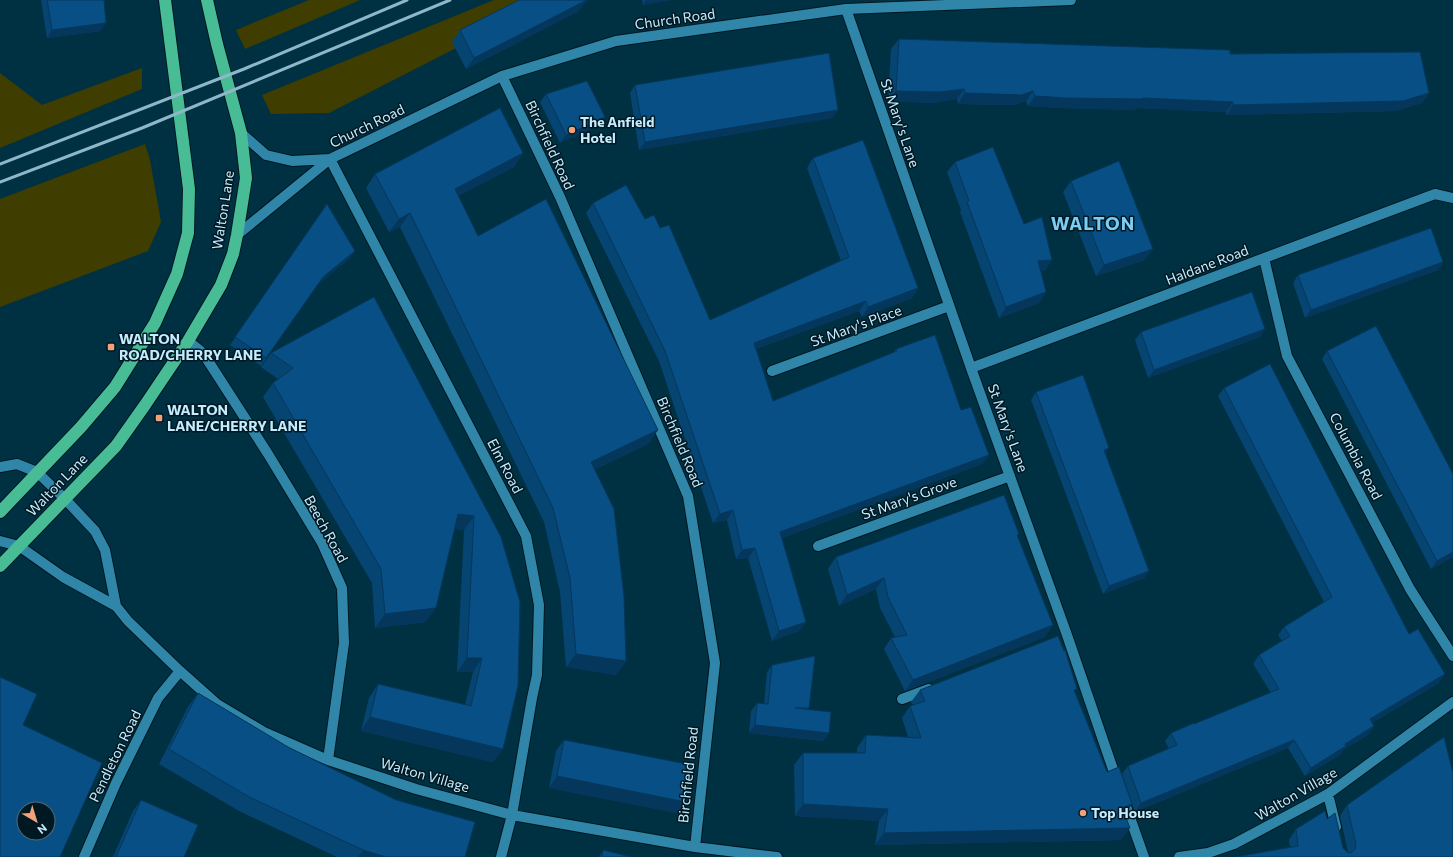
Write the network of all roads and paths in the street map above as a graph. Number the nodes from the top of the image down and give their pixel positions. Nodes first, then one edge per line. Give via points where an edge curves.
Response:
1 (165, 0) edge
2 (207, 0) edge
3 (1071, 0) edge
4 (846, 9) junction
5 (502, 76) junction
6 (241, 133) junction
7 (330, 159) junction
8 (1453, 198) edge
9 (237, 235) junction
10 (1264, 258) junction
11 (949, 306) junction
12 (188, 341) junction
13 (971, 368) junction
14 (772, 371) dead end
15 (0, 467) edge
16 (37, 472) junction
17 (1010, 476) junction
18 (65, 499) junction
19 (0, 512) edge
20 (0, 541) edge
21 (19, 546) junction
22 (818, 546) dead end
23 (0, 566) edge
24 (116, 606) junction
25 (1453, 656) edge
26 (180, 671) junction
27 (938, 685) edge
28 (902, 699) dead end
29 (1453, 704) edge
30 (328, 760) junction
31 (1328, 794) junction
32 (512, 814) junction
33 (1338, 836) edge
34 (695, 847) junction
35 (1208, 855) edge
36 (84, 857) edge
37 (501, 857) edge
38 (776, 857) edge
39 (1144, 857) edge
40 (1179, 857) edge

1 - 16 highway, Walton Lane via 189,189 188,233 177,274 155,323 115,387
2 - 6 highway, Walton Lane
3 - 4 street, Church Road
4 - 5 street, Church Road via 616,41
4 - 11 street, St Mary's Lane
5 - 7 street, Church Road
5 - 34 street, Birchfield Road via 560,197 688,496 715,663
6 - 7 street, Church Road via 266,155 292,161
6 - 9 highway, Walton Lane via 246,178
7 - 9 street, Church Road
7 - 32 street, Elm Road via 526,536 539,605 537,675
8 - 10 street, Haldane Road via 1435,194
9 - 12 highway, Walton Lane via 221,285
10 - 13 street, Haldane Road
10 - 25 street, Columbia Road via 1287,356 1410,589
11 - 13 street, St Mary's Lane
11 - 14 street, St Mary's Place
12 - 18 highway, Walton Lane via 116,446
12 - 30 street, Beech Road via 203,353 268,454 322,543 342,588 344,643
13 - 17 street, St Mary's Lane
15 - 16 street via 17,464
16 - 18 street, Walton Village
16 - 19 highway, Walton Lane
17 - 22 street, St Mary's Grove
17 - 39 street, St Mary's Lane via 1063,636
18 - 21 highway, Walton Lane
18 - 24 street, Walton Village via 95,531 104,550
20 - 21 street
21 - 23 highway, Walton Lane
21 - 24 street, Walton Village via 63,577
24 - 26 street, Walton Village
26 - 30 street, Walton Village via 217,704 264,732
26 - 36 street, Pendleton Road via 158,698 116,783
27 - 28 street
29 - 31 street, Walton Village
30 - 32 street, Walton Village via 416,789
31 - 33 street
31 - 35 street, Walton Village
32 - 34 street, Walton Village
32 - 37 street, Elm Road
34 - 38 street, Walton Village
35 - 40 street, Walton Village

